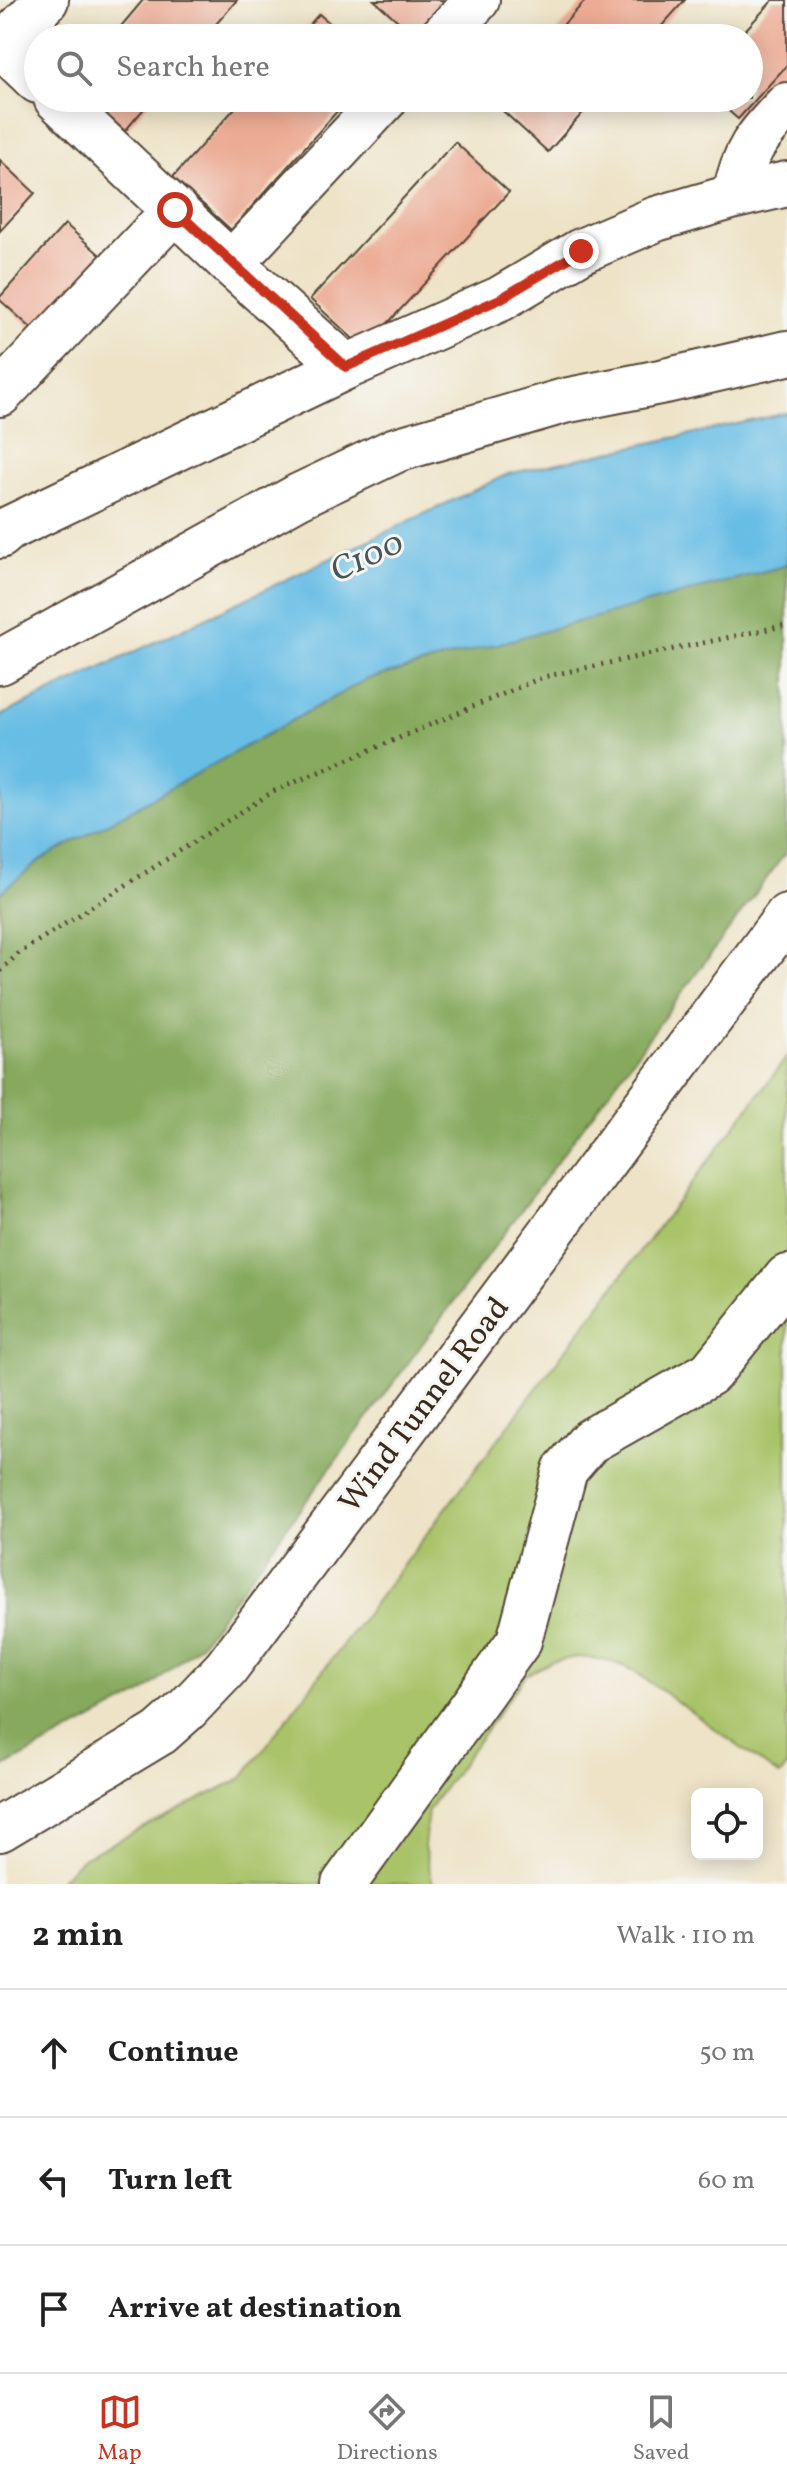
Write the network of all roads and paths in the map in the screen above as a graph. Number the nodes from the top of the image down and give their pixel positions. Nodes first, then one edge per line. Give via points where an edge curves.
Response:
1 (46, 0) edge
2 (477, 0) edge
3 (454, 24) edge
4 (1, 48) edge
5 (24, 69) edge
6 (787, 105) edge
7 (71, 112) edge
8 (373, 112) edge
9 (787, 184) edge
10 (735, 196) junction
11 (175, 210) junction
12 (231, 264) junction
13 (787, 353) edge
14 (346, 367) junction
15 (0, 394) edge
16 (3, 529) edge
17 (787, 625) edge
18 (0, 662) edge
19 (787, 916) edge
20 (0, 971) edge
21 (787, 1277) edge
22 (0, 1829) edge
23 (344, 1884) edge

1 - 4 street
2 - 3 street
4 - 5 street
6 - 10 street via 757,136 739,171
7 - 11 street
8 - 12 street
9 - 10 street
10 - 14 street via 656,219 581,251 500,299
11 - 12 street
11 - 15 street
12 - 14 street
13 - 18 street via 564,401 396,450 299,496
14 - 16 street
17 - 20 path via 543,677 274,791 19,953
19 - 22 street, Wind Tunnel Road via 226,1668 160,1733
21 - 23 street via 710,1373 590,1441 565,1470 519,1641

